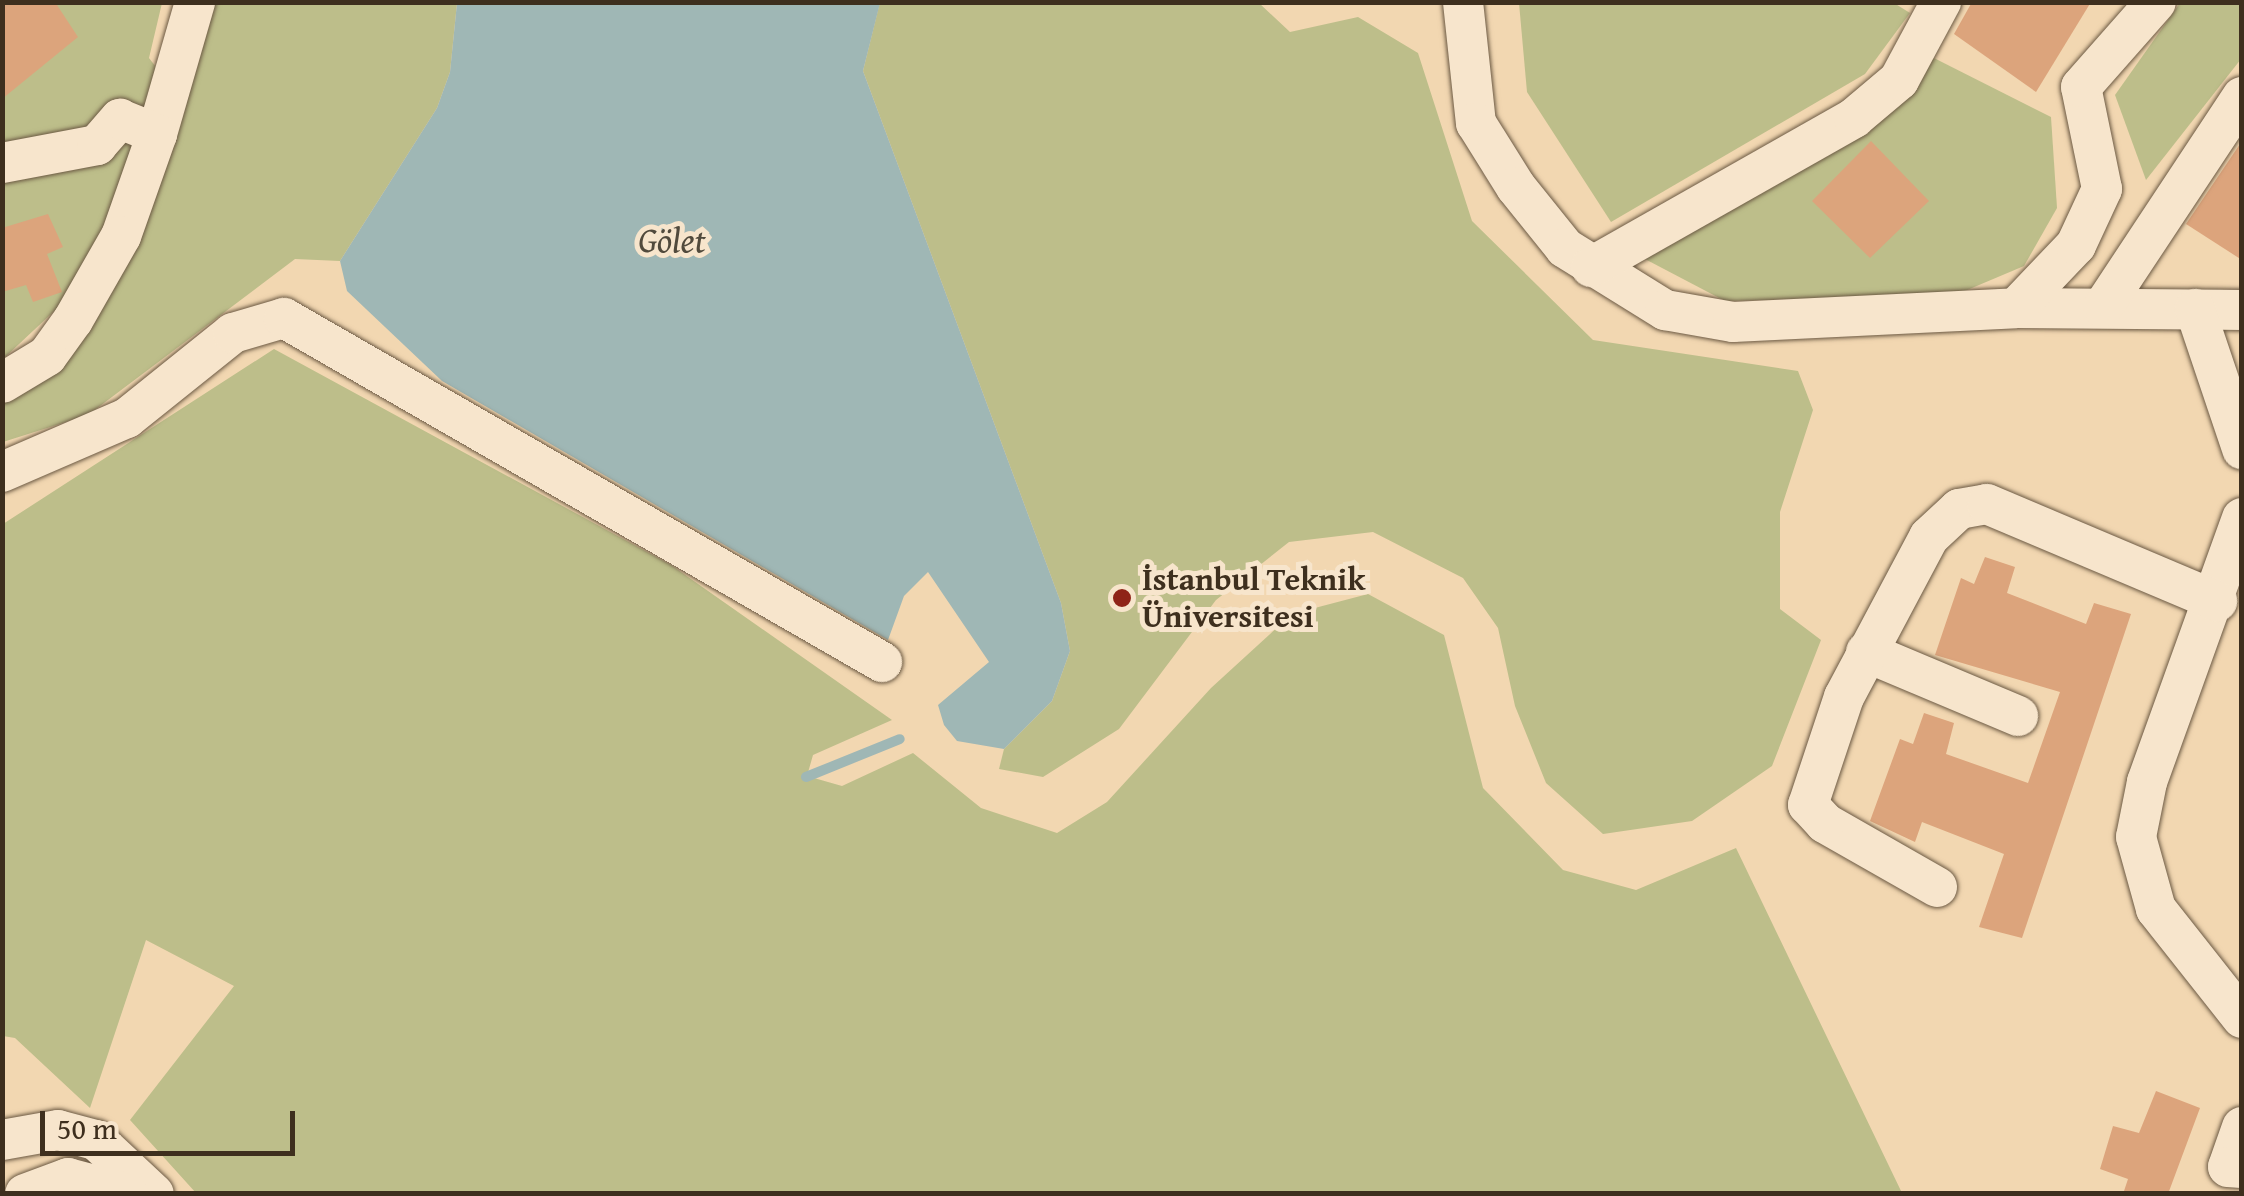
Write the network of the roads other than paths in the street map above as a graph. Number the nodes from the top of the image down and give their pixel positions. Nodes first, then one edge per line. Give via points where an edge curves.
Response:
1 (195, 2) edge
2 (1463, 2) edge
3 (1941, 2) edge
4 (2156, 2) edge
5 (2242, 97) edge
6 (157, 134) junction
7 (2, 163) edge
8 (1592, 267) junction
9 (2103, 307) junction
10 (2016, 308) junction
11 (2195, 309) junction
12 (2242, 310) edge
13 (2, 383) edge
14 (2242, 449) edge
15 (2, 472) edge
16 (2242, 518) edge
17 (2217, 601) junction
18 (1866, 652) junction
19 (882, 662) dead end
20 (2018, 716) dead end
21 (1937, 887) dead end
22 (2242, 1018) edge
23 (2242, 1127) edge
24 (2, 1140) edge
25 (2242, 1168) edge
26 (25, 1194) edge
27 (128, 1194) edge
28 (154, 1194) edge

1 - 6 lane
2 - 8 lane via 1476,123 1564,248
3 - 8 lane via 1899,80 1854,118
4 - 10 lane via 2081,87 2102,189 2076,244
5 - 9 lane
6 - 7 lane via 120,119 98,145
6 - 13 lane via 121,236 73,320 47,356
8 - 10 lane via 1665,310 1732,322
9 - 10 lane
9 - 11 lane
11 - 12 lane
11 - 14 lane
15 - 19 lane via 127,418 233,333 284,318
16 - 17 lane
17 - 18 lane via 1988,504 1959,509 1930,537
17 - 22 lane via 2147,782 2136,837 2156,909
18 - 20 lane
18 - 21 lane via 1814,768 1808,806 1824,823
23 - 25 lane via 2228,1167
24 - 28 lane via 58,1130 96,1140
26 - 27 lane via 68,1178

